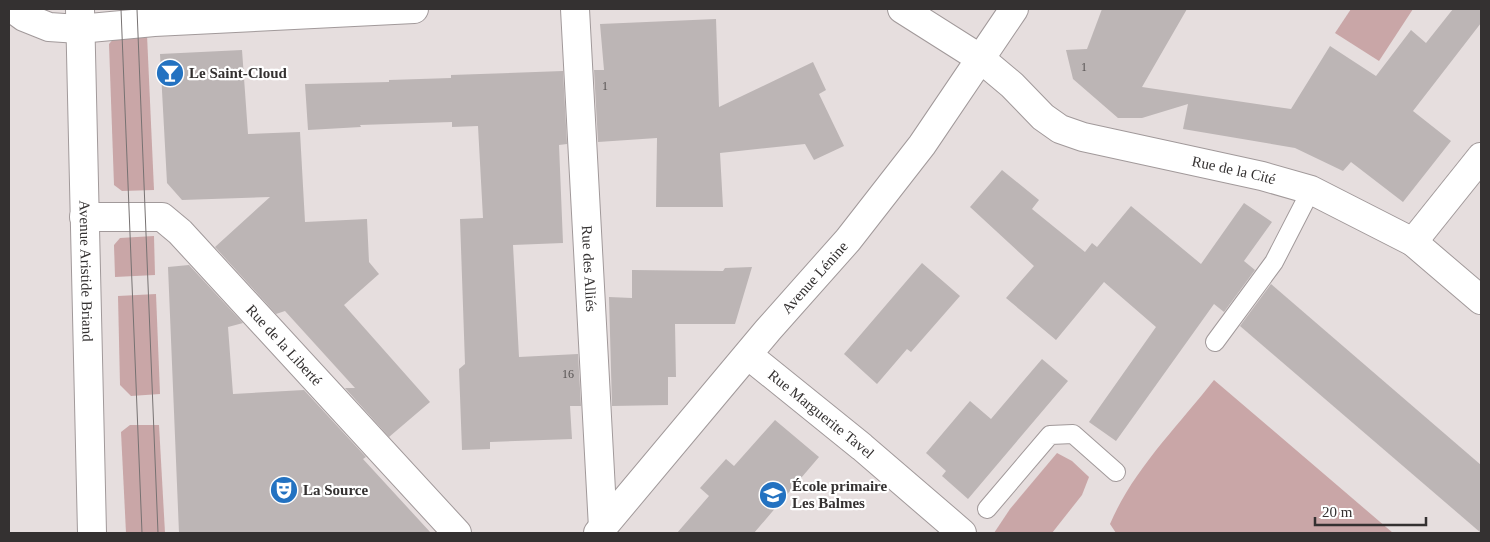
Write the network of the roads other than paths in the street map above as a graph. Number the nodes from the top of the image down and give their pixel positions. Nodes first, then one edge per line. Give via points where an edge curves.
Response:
1 (13, 9) edge
2 (414, 9) edge
3 (576, 9) edge
4 (902, 9) edge
5 (1014, 9) edge
6 (80, 19) edge
7 (981, 59) junction
8 (1481, 157) edge
9 (1311, 190) junction
10 (84, 217) junction
11 (1413, 242) junction
12 (1481, 300) edge
13 (1214, 342) dead end
14 (748, 355) junction
15 (1116, 472) dead end
16 (987, 509) dead end
17 (600, 531) edge
18 (92, 533) edge
19 (457, 533) edge
20 (962, 533) edge

1 - 6 street via 49,27
2 - 6 street via 154,22
3 - 17 street, Rue des Alliés
4 - 7 street, Rue de la Cité
5 - 7 street, Avenue Lénine
6 - 10 street, Avenue Aristide Briand
7 - 9 street, Rue de la Cité via 1060,129
7 - 14 street, Avenue Lénine via 922,145 848,240
8 - 11 street
9 - 11 street, Rue de la Cité
9 - 13 lane via 1274,262
10 - 18 street, Avenue Aristide Briand
10 - 19 street, Rue de la Liberté via 162,217 180,232
11 - 12 street, Rue de la Cité
14 - 17 street, Avenue Lénine
14 - 20 street, Rue Marguerite Tavel
15 - 16 lane via 1073,434 1050,434

